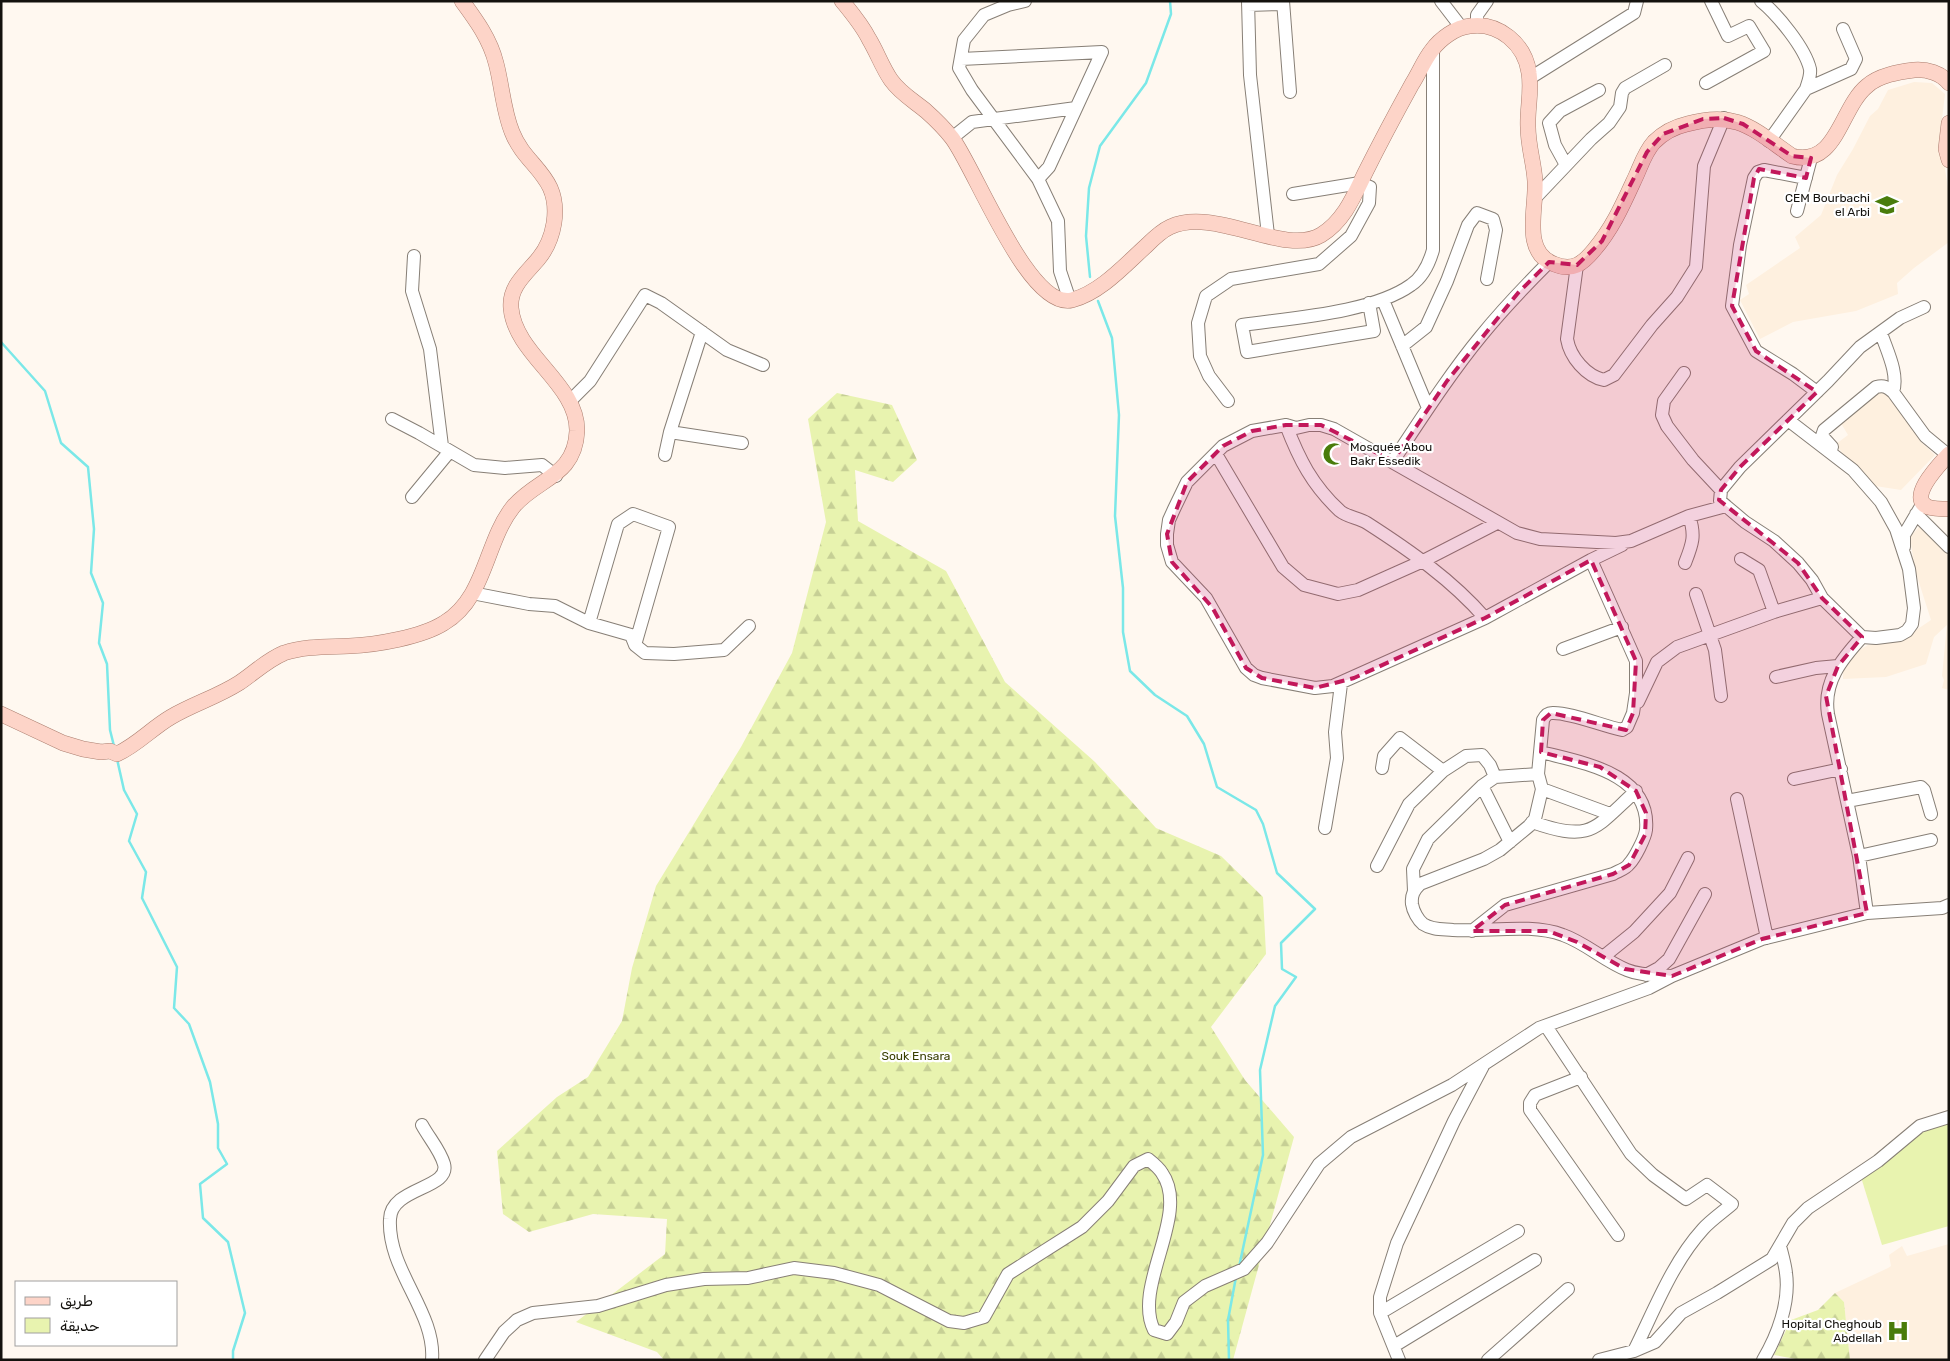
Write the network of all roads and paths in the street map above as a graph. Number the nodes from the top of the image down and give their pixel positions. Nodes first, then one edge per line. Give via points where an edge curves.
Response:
1 (462, 1) edge
2 (842, 1) edge
3 (1025, 1) edge
4 (1441, 1) edge
5 (1487, 1) edge
6 (1637, 1) edge
7 (1711, 1) edge
8 (1762, 1) edge
9 (1283, 2) edge
10 (1248, 3) edge
11 (1477, 25) junction
12 (1461, 27) junction
13 (1843, 29) dead end
14 (1433, 48) junction
15 (961, 59) junction
16 (1665, 65) dead end
17 (1530, 78) junction
18 (1706, 83) dead end
19 (1949, 83) edge
20 (1806, 89) junction
21 (1599, 90) dead end
22 (1290, 92) dead end
23 (1076, 108) junction
24 (1724, 118) junction
25 (995, 119) junction
26 (1949, 123) edge
27 (952, 138) junction
28 (1769, 141) junction
29 (1811, 158) junction
30 (1949, 160) edge
31 (1566, 165) junction
32 (1806, 178) junction
33 (1038, 179) junction
34 (1360, 183) junction
35 (1293, 194) dead end
36 (1535, 198) junction
37 (1797, 211) dead end
38 (1268, 235) junction
39 (414, 256) dead end
40 (1548, 262) junction
41 (1577, 265) junction
42 (1487, 279) dead end
43 (1383, 300) junction
44 (1070, 301) junction
45 (1369, 303) junction
46 (1924, 306) dead end
47 (702, 332) junction
48 (1881, 333) junction
49 (1402, 346) junction
50 (762, 365) dead end
51 (1684, 373) dead end
52 (1817, 392) junction
53 (1893, 392) junction
54 (1228, 401) dead end
55 (569, 402) junction
56 (1428, 408) junction
57 (392, 419) dead end
58 (1788, 420) junction
59 (1286, 425) junction
60 (670, 432) junction
61 (742, 444) dead end
62 (446, 448) junction
63 (1216, 454) junction
64 (665, 455) dead end
65 (1948, 455) edge
66 (1393, 461) junction
67 (1852, 470) junction
68 (556, 476) junction
69 (1721, 490) junction
70 (412, 497) dead end
71 (1726, 506) junction
72 (1920, 509) junction
73 (1949, 510) edge
74 (1689, 516) junction
75 (1498, 522) junction
76 (1631, 541) junction
77 (1949, 547) edge
78 (1741, 559) dead end
79 (1591, 560) junction
80 (1423, 561) junction
81 (1685, 563) dead end
82 (1910, 569) junction
83 (472, 593) junction
84 (1696, 594) dead end
85 (1822, 598) junction
86 (1774, 612) junction
87 (1485, 618) junction
88 (589, 623) junction
89 (749, 626) dead end
90 (1622, 627) junction
91 (1710, 635) junction
92 (1862, 637) junction
93 (635, 645) junction
94 (1563, 649) dead end
95 (1838, 666) junction
96 (1776, 677) dead end
97 (1341, 684) junction
98 (1721, 696) dead end
99 (1633, 713) junction
100 (1, 714) edge
101 (1541, 752) junction
102 (1382, 768) dead end
103 (1841, 769) junction
104 (1443, 771) junction
105 (1538, 774) junction
106 (1495, 777) junction
107 (1794, 780) dead end
108 (1482, 786) junction
109 (1542, 789) junction
110 (1636, 791) junction
111 (1737, 799) dead end
112 (1847, 801) junction
113 (1610, 814) junction
114 (1931, 814) dead end
115 (1532, 822) junction
116 (1326, 828) dead end
117 (1931, 840) dead end
118 (1510, 842) junction
119 (1859, 856) junction
120 (1688, 858) dead end
121 (1377, 866) dead end
122 (1414, 890) junction
123 (1705, 894) dead end
124 (1949, 905) edge
125 (1867, 913) junction
126 (1472, 931) junction
127 (1767, 938) junction
128 (1603, 956) junction
129 (1646, 975) junction
130 (1672, 976) junction
131 (1546, 1026) junction
132 (1484, 1064) junction
133 (1581, 1077) junction
134 (1949, 1117) edge
135 (422, 1125) dead end
136 (1518, 1232) dead end
137 (1618, 1235) dead end
138 (1780, 1246) junction
139 (1535, 1260) dead end
140 (1568, 1289) dead end
141 (1380, 1313) junction
142 (1394, 1346) junction
143 (1634, 1351) junction
144 (432, 1360) edge
145 (485, 1360) edge
146 (1399, 1360) edge
147 (1488, 1360) edge
148 (1599, 1360) edge
149 (1763, 1360) edge

1 - 55 main road via 486,36 496,61 512,132 548,182 554,200 550,239 541,256 518,282 511,308 524,342
2 - 27 main road via 860,23 891,80
3 - 15 street via 984,15 964,40
4 - 12 street
5 - 11 street via 1477,14
6 - 17 street via 1634,13
7 - 18 street via 1728,36 1749,26 1764,51
8 - 20 street via 1785,25 1807,62 1810,79
9 - 10 street
9 - 22 street
10 - 38 street via 1250,75
11 - 12 main road
11 - 17 main road via 1498,30 1512,38 1523,54
12 - 14 main road
13 - 20 street via 1856,59 1852,69
14 - 34 main road
14 - 43 street via 1433,250 1424,273 1412,285
15 - 23 street via 1102,52
15 - 25 street via 959,68
16 - 31 street via 1626,88 1620,107 1609,123
17 - 36 main road via 1528,141
19 - 29 main road via 1936,73 1918,70 1882,77 1855,98 1828,146
20 - 28 street
21 - 31 street via 1560,111 1549,123 1555,145
23 - 25 street
23 - 33 street via 1049,167
24 - 28 main road via 1743,124
24 - 41 main road via 1678,126 1652,145 1618,216 1602,241
24 - 41 street via 1704,166 1696,267 1677,297 1618,371 1604,380 1586,370 1568,349
25 - 27 street via 972,122
25 - 33 street
26 - 30 main road via 1946,149
27 - 44 main road via 1006,239 1030,273 1050,296
28 - 29 main road via 1792,156
29 - 32 street
31 - 36 street
32 - 37 street
32 - 52 street via 1764,170 1754,178 1732,306 1756,351
33 - 44 street via 1058,221 1060,271
34 - 35 street
34 - 38 main road via 1336,223 1320,236 1306,240
34 - 54 street via 1370,187 1369,203 1350,236 1320,264 1232,279 1206,296 1198,323 1200,356 1209,376
36 - 40 main road via 1533,234 1536,248
38 - 44 main road via 1199,221 1171,226 1159,233 1109,280
39 - 62 street via 412,291 430,349
40 - 41 main road via 1568,267
40 - 56 street via 1481,336
42 - 49 street via 1496,230 1493,219 1477,213 1468,225 1426,327
43 - 45 street
43 - 49 street
45 - 45 street via 1374,331 1247,352 1242,325
46 - 48 street via 1900,318
47 - 50 street via 727,350
47 - 55 street via 645,295 590,380
47 - 60 street
48 - 52 street via 1860,347
48 - 53 street via 1894,374 1896,384
49 - 56 street
51 - 69 street via 1664,402 1662,416 1693,460
52 - 58 street
53 - 65 street via 1925,436
53 - 67 street via 1887,387 1876,387 1822,433
55 - 68 main road via 577,427 576,444 569,461
56 - 66 street
57 - 62 street
58 - 67 street
58 - 69 street
59 - 63 street via 1252,431 1223,446
59 - 66 street via 1296,428 1322,425 1334,429
59 - 80 street via 1302,464 1342,513 1366,522
60 - 61 street
60 - 64 street
62 - 68 street via 474,465 505,468 542,465
62 - 70 street
63 - 80 street via 1283,567 1304,585 1338,594 1351,592
63 - 97 street via 1187,482 1169,520 1167,545 1172,562 1206,598 1246,668 1254,675 1315,688
65 - 72 main road via 1926,481
66 - 75 street
67 - 82 street via 1881,502 1896,529
68 - 83 main road via 527,494 514,507 502,524
69 - 71 street via 1720,501
71 - 74 street
71 - 85 street via 1798,563
72 - 73 main road
72 - 77 street
72 - 82 street via 1904,535 1904,551
74 - 76 street
74 - 81 street via 1694,528 1693,543
75 - 76 street via 1517,533 1540,539 1607,544
75 - 80 street
76 - 79 street
78 - 86 street via 1759,570
79 - 87 street
79 - 90 street
80 - 87 street via 1466,596
82 - 92 street via 1914,608 1912,624 1900,634
83 - 88 street via 555,606
83 - 100 main road via 459,612 430,630 354,646 303,648 272,658 220,695 167,719 126,750 101,752 83,749
84 - 91 street
85 - 86 street
85 - 92 street
86 - 91 street
87 - 97 street
88 - 93 street via 631,635
88 - 93 street via 618,524 633,514 669,527
89 - 93 street via 724,650 645,653
90 - 94 street
90 - 99 street via 1636,661
91 - 98 street
91 - 99 street via 1677,647 1657,662
92 - 95 street
95 - 96 street
95 - 103 street via 1830,681 1826,706
97 - 116 street via 1335,732 1336,758
99 - 101 street via 1627,727 1622,730 1551,713 1546,715
101 - 105 street
101 - 110 street via 1600,767
102 - 104 street via 1384,756 1400,738
103 - 107 street
103 - 112 street
104 - 106 street via 1466,756 1482,755
104 - 121 street via 1409,804
105 - 106 street
105 - 109 street
106 - 108 street
108 - 118 street
108 - 122 street via 1428,839 1413,869
109 - 113 street
109 - 115 street
110 - 113 street
110 - 126 street via 1646,814 1646,836 1629,865 1613,874 1505,905
111 - 127 street
112 - 114 street via 1921,787
112 - 119 street
113 - 115 street via 1596,827 1578,833 1557,831
115 - 118 street
117 - 119 street
118 - 122 street via 1484,859 1420,884
119 - 125 street
120 - 128 street via 1670,893 1634,932
122 - 126 street via 1413,908 1424,924 1438,929
123 - 129 street via 1669,959
124 - 125 street
125 - 127 street
126 - 128 street via 1548,931 1563,935
127 - 130 street
128 - 129 street via 1624,969
129 - 130 street
130 - 131 street via 1649,988
131 - 132 street
131 - 133 street
132 - 141 street via 1397,1244 1380,1296
132 - 145 street via 1452,1085 1351,1137 1319,1164 1267,1243 1244,1269 1205,1286 1184,1302 1167,1334 1154,1330 1149,1321 1148,1304 1169,1214 1170,1189 1162,1173 1148,1159 1134,1166 1108,1201 1082,1227 1008,1274 984,1317 964,1323 949,1321 879,1285 834,1273 794,1268 748,1278 704,1279 666,1285 598,1306 533,1313 517,1320 504,1332
133 - 137 street via 1535,1095 1530,1102 1530,1110
133 - 143 street via 1631,1154 1653,1174 1686,1199 1707,1185 1732,1204 1703,1228 1686,1252
134 - 138 street via 1920,1126 1878,1161 1808,1208 1793,1223
135 - 144 street via 439,1152 445,1167 443,1175 395,1204 389,1218 399,1268 428,1331
136 - 141 street
138 - 143 street via 1772,1259 1681,1312 1655,1342
138 - 149 street via 1786,1274 1784,1311
139 - 142 street
140 - 147 street
141 - 142 street
142 - 146 street
143 - 148 street

